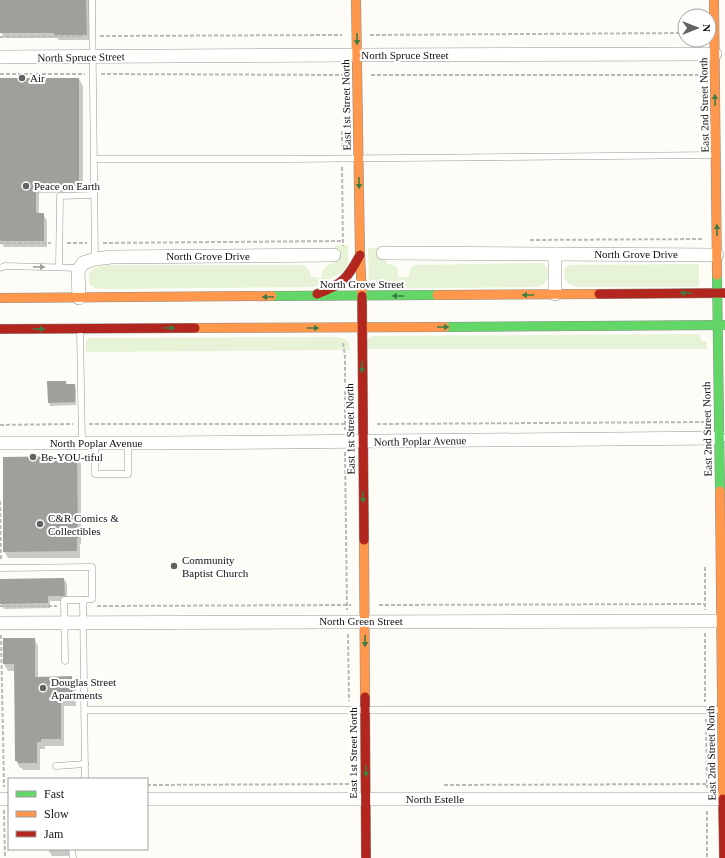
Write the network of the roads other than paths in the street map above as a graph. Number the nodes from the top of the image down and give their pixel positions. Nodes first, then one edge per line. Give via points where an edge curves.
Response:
1 (92, 0) edge
2 (356, 0) edge
3 (714, 0) edge
4 (715, 54) junction
5 (357, 55) junction
6 (93, 56) junction
7 (0, 57) edge
8 (720, 81) edge
9 (359, 158) junction
10 (94, 159) junction
11 (718, 161) junction
12 (94, 195) junction
13 (338, 253) road end
14 (383, 253) dead end
15 (360, 254) junction
16 (554, 254) junction
17 (717, 255) junction
18 (86, 263) junction
19 (59, 267) junction
20 (0, 268) edge
21 (721, 293) edge
22 (554, 294) junction
23 (309, 296) junction
24 (362, 296) junction
25 (0, 298) edge
26 (79, 298) junction
27 (722, 325) edge
28 (80, 328) junction
29 (362, 328) junction
30 (0, 329) edge
31 (721, 432) edge
32 (362, 441) junction
33 (0, 443) edge
34 (88, 443) junction
35 (128, 443) junction
36 (723, 524) edge
37 (0, 568) edge
38 (83, 600) junction
39 (365, 621) junction
40 (722, 621) junction
41 (64, 623) junction
42 (84, 623) junction
43 (0, 626) edge
44 (65, 660) dead end
45 (85, 710) junction
46 (365, 710) junction
47 (724, 710) edge
48 (85, 764) junction
49 (56, 766) dead end
50 (85, 778) edge
51 (148, 799) edge
52 (366, 799) junction
53 (724, 799) junction
54 (366, 858) edge
55 (724, 858) edge

1 - 6 lane
2 -> 5 street, East 1st Street North
3 - 4 street, East 2nd Street North
4 - 5 street, North Spruce Street
4 - 8 street, East 2nd Street North
5 - 6 street, North Spruce Street
5 - 9 street, East 1st Street North
6 - 7 street, North Spruce Street
6 - 10 lane
11 -> 8 street, East 2nd Street North
9 - 10 lane
9 - 11 lane
9 -> 15 street, East 1st Street North
10 - 12 lane
17 -> 11 street, East 2nd Street North
12 - 18 lane via 95,243
12 - 19 lane via 60,196
13 - 18 street, North Grove Drive via 111,257
14 - 16 street, North Grove Drive
15 - 23 street via 350,274 336,286
15 - 24 street, East 1st Street North
16 - 17 street, North Grove Drive
16 - 22 street
17 - 21 street, East 2nd Street North
18 - 19 lane
18 - 26 street via 78,271
20 -> 19 lane
21 -> 22 street, North Grove Street
21 - 27 street, East 2nd Street North
22 -> 24 street, North Grove Street
23 - 24 street, North Grove Street
23 -> 26 street, North Grove Street
24 - 29 street, East 1st Street North
25 - 26 street, North Grove Street
29 -> 27 street
27 - 31 street, East 2nd Street North
28 -> 29 street
30 -> 28 street
28 - 34 lane
29 -> 32 street, East 1st Street North
31 - 32 street, North Poplar Avenue
31 - 36 street, East 2nd Street North
32 - 35 street, North Poplar Avenue
32 -> 39 street, East 1st Street North
33 - 34 street, North Poplar Avenue
34 - 35 street, North Poplar Avenue
34 - 35 lane via 95,474 128,474
36 - 40 street, East 2nd Street North
37 - 38 lane via 92,567 92,600
38 - 41 lane via 64,600
38 - 42 lane
39 - 40 street, North Green Street
39 - 42 street, North Green Street
39 -> 46 street, East 1st Street North
40 - 47 street, East 2nd Street North
41 - 42 street, North Green Street
41 - 43 street, North Green Street
41 - 44 lane
42 - 45 lane
45 - 46 lane
45 - 48 lane
46 - 47 lane
46 -> 52 street, East 1st Street North
47 - 53 street, East 2nd Street North
48 - 49 lane
48 - 50 lane
51 - 52 street, North Estelle
52 - 53 street, North Estelle
52 - 54 street, East 1st Street North
53 - 55 street, East 2nd Street North

